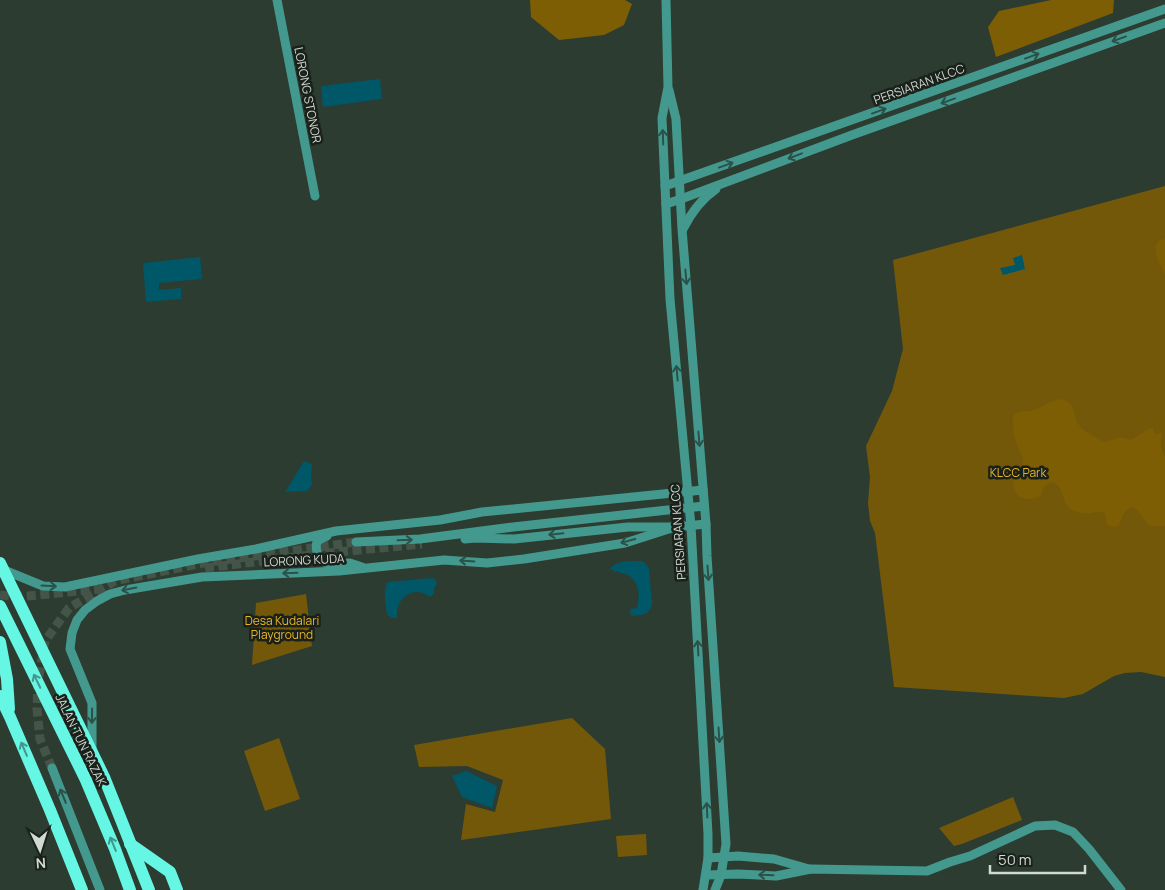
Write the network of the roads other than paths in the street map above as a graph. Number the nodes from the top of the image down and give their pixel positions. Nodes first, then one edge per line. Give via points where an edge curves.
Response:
1 (277, 0) edge
2 (666, 0) edge
3 (1165, 9) edge
4 (1165, 23) edge
5 (990, 72) junction
6 (994, 84) junction
7 (668, 87) junction
8 (850, 122) junction
9 (852, 135) junction
10 (680, 181) junction
11 (726, 183) junction
12 (665, 186) junction
13 (315, 196) dead end
14 (681, 200) junction
15 (666, 204) junction
16 (682, 229) junction
17 (703, 490) junction
18 (688, 491) junction
19 (704, 506) junction
20 (689, 508) junction
21 (706, 524) junction
22 (691, 526) junction
23 (675, 527) junction
24 (336, 531) junction
25 (356, 542) tunnel mouth
26 (422, 544) tunnel mouth
27 (2, 566) edge
28 (365, 568) junction
29 (0, 606) edge
30 (0, 642) edge
31 (1, 702) edge
32 (10, 717) junction
33 (92, 751) junction
34 (52, 768) tunnel mouth
35 (130, 844) junction
36 (724, 857) junction
37 (708, 858) junction
38 (811, 869) junction
39 (721, 874) junction
40 (706, 875) junction
41 (82, 890) edge
42 (100, 890) edge
43 (130, 890) edge
44 (148, 890) edge
45 (177, 890) edge
46 (704, 890) edge
47 (715, 890) edge
48 (1121, 890) edge

1 - 13 street, LORONG STONOR
2 - 7 street
5 -> 3 street, PERSIARAN KLCC
4 -> 6 street, PERSIARAN KLCC
5 - 6 street
8 -> 5 street, PERSIARAN KLCC
6 -> 9 street, PERSIARAN KLCC
7 - 10 street via 676,119
12 -> 7 street via 662,118
8 - 9 street
10 -> 8 street, PERSIARAN KLCC
9 -> 11 street, PERSIARAN KLCC
10 - 12 street, PERSIARAN KLCC
10 - 14 street
11 - 14 street, PERSIARAN KLCC
11 - 16 street, PERSIARAN KLCC via 697,205
12 - 15 street, PERSIARAN KLCC
14 - 15 street, PERSIARAN KLCC
14 - 16 street
18 -> 15 street, PERSIARAN KLCC via 670,299
16 -> 17 street
17 - 18 street, LORONG KUDA
17 - 19 street
18 - 20 street, PERSIARAN KLCC
18 - 24 street, LORONG KUDA
19 - 20 street
19 - 21 street
20 - 22 street, PERSIARAN KLCC
25 -> 20 street via 420,539
21 - 22 street, LORONG KUDA
21 -> 36 street via 726,844
22 - 23 street, LORONG KUDA
37 -> 22 street, PERSIARAN KLCC
23 -> 26 street, LORONG KUDA via 628,527 514,539 475,538
23 -> 28 street, LORONG KUDA via 625,542 524,559 487,563 444,560
27 -> 24 street, LORONG KUDA via 42,586 65,586
24 - 28 street via 318,541 316,552 320,558 334,565 350,563
27 - 33 main road, JALAN TUN RAZAK
28 -> 33 street, LORONG KUDA via 202,577 125,590 97,601 78,620 70,649 92,703
43 -> 29 main road, JALAN TUN RAZAK via 85,778
30 - 32 main road
31 - 32 main road
41 -> 32 main road
33 - 35 main road, JALAN TUN RAZAK
42 -> 34 street
35 - 44 main road, JALAN TUN RAZAK
35 - 45 main road via 170,872
36 - 37 street
36 - 38 street via 774,859
36 - 39 street
37 - 40 street, PERSIARAN KLCC
38 -> 39 street via 776,876
38 - 48 street via 926,871 991,848 1035,826 1055,825 1073,832 1090,848
39 - 40 street
39 - 47 street
40 - 46 street, PERSIARAN KLCC

